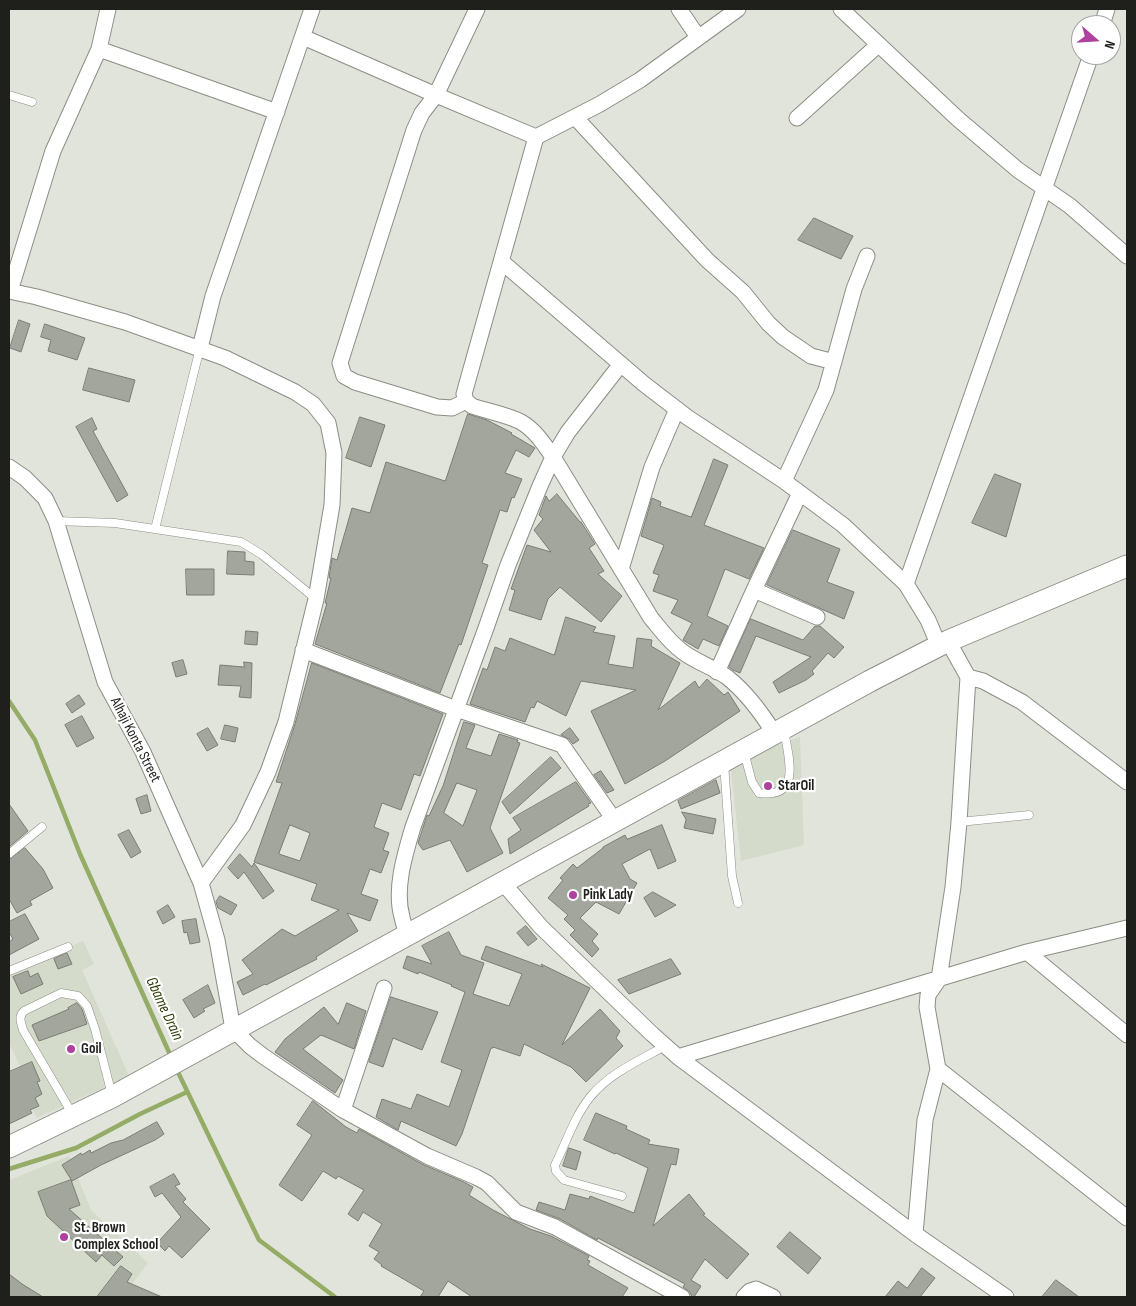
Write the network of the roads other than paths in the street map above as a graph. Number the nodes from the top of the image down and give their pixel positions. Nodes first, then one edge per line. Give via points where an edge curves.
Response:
1 (108, 9) edge
2 (312, 9) edge
3 (478, 9) edge
4 (679, 9) edge
5 (738, 9) edge
6 (841, 9) edge
7 (303, 37) junction
8 (698, 37) junction
9 (878, 44) junction
10 (99, 49) junction
11 (1088, 65) edge
12 (9, 95) edge
13 (436, 95) junction
14 (32, 102) dead end
15 (277, 112) junction
16 (575, 117) junction
17 (797, 118) dead end
18 (536, 137) junction
19 (1046, 188) junction
20 (867, 256) dead end
21 (1127, 256) edge
22 (502, 262) junction
23 (10, 291) edge
24 (200, 348) junction
25 (834, 362) junction
26 (621, 364) junction
27 (466, 401) junction
28 (677, 409) junction
29 (553, 457) junction
30 (9, 467) edge
31 (784, 481) junction
32 (800, 493) junction
33 (56, 521) junction
34 (155, 529) junction
35 (1127, 566) edge
36 (621, 570) junction
37 (906, 584) junction
38 (754, 590) junction
39 (316, 599) junction
40 (816, 617) dead end
41 (944, 643) junction
42 (303, 650) junction
43 (717, 672) junction
44 (968, 677) junction
45 (456, 708) junction
46 (779, 731) junction
47 (744, 750) junction
48 (724, 761) junction
49 (1127, 782) edge
50 (1029, 815) dead end
51 (615, 821) junction
52 (960, 822) junction
53 (42, 827) dead end
54 (9, 854) edge
55 (201, 883) junction
56 (504, 883) junction
57 (738, 902) dead end
58 (1127, 928) edge
59 (408, 936) junction
60 (68, 947) dead end
61 (1027, 952) junction
62 (9, 971) edge
63 (939, 979) junction
64 (384, 988) dead end
65 (233, 1029) junction
66 (1127, 1036) edge
67 (666, 1046) junction
68 (678, 1057) junction
69 (938, 1069) junction
70 (112, 1097) junction
71 (342, 1110) junction
72 (74, 1117) junction
73 (9, 1147) edge
74 (622, 1196) dead end
75 (1127, 1218) edge
76 (915, 1234) junction
77 (984, 1291) edge
78 (682, 1297) edge
79 (744, 1297) edge
80 (773, 1297) edge
81 (1006, 1297) edge

1 - 10 street
2 - 7 street
3 - 13 street
4 - 8 street
5 - 8 street
6 - 9 street
7 - 13 street
7 - 15 street
8 - 16 street via 640,80
9 - 17 street
9 - 19 street via 958,119 1018,170
10 - 15 street
10 - 23 street via 53,151
11 - 19 street
12 - 14 lane
13 - 18 street
13 - 27 street via 414,130 340,363 344,376 354,382 437,407 452,408
15 - 24 street via 213,296
16 - 18 street
16 - 25 street via 707,260 743,292 768,323 811,356
18 - 22 street
19 - 21 street
19 - 37 street
20 - 25 street
22 - 26 street
22 - 27 street via 464,394
23 - 24 street via 125,322
24 - 34 lane
24 - 39 street via 295,392 313,404 328,423 334,453 332,505
25 - 31 street via 819,406
26 - 28 street
26 - 29 street via 580,414
27 - 29 street via 520,422 541,440
28 - 31 street
28 - 36 street via 652,467
29 - 36 street
29 - 45 street via 511,557
30 - 33 street, Alhaji Konta Street via 45,498
31 - 32 street
32 - 37 street via 844,525
32 - 38 street
33 - 34 lane
33 - 55 street, Alhaji Konta Street via 105,682 143,752
34 - 39 lane via 241,542 261,554
35 - 41 main road
36 - 43 street via 669,640
37 - 41 street
38 - 40 street
38 - 43 street
39 - 42 street
41 - 44 street
41 - 46 main road
42 - 45 street
42 - 55 street via 286,722 268,772 243,825
43 - 46 street via 744,692
44 - 49 street via 983,681 1022,702
44 - 52 street
45 - 51 street via 562,745
45 - 59 street via 407,850 400,889 401,916
46 - 47 main road
46 - 47 lane via 791,774 786,786 771,795 759,793 752,782
47 - 48 main road
48 - 51 main road
48 - 57 lane via 732,876
50 - 52 lane
51 - 56 main road
52 - 63 street
53 - 54 lane
55 - 65 street, Alhaji Konta Street via 217,940
56 - 59 main road
56 - 67 street via 540,927
58 - 61 street
59 - 65 main road
60 - 62 lane
61 - 63 street
61 - 66 street
63 - 68 street
63 - 69 street via 928,995 927,1007
64 - 71 street
65 - 70 main road
65 - 71 street via 263,1056
67 - 68 street
67 - 74 lane via 612,1077 591,1096 555,1165 564,1180
68 - 76 street
69 - 75 street
69 - 76 street via 925,1120
70 - 72 main road
70 - 72 lane via 95,1029 87,1006 78,996 62,993 24,1010 20,1020 23,1030
71 - 78 street via 427,1156 487,1183 516,1212 555,1227
72 - 73 main road
76 - 77 street
77 - 81 street
79 - 80 street via 756,1289

